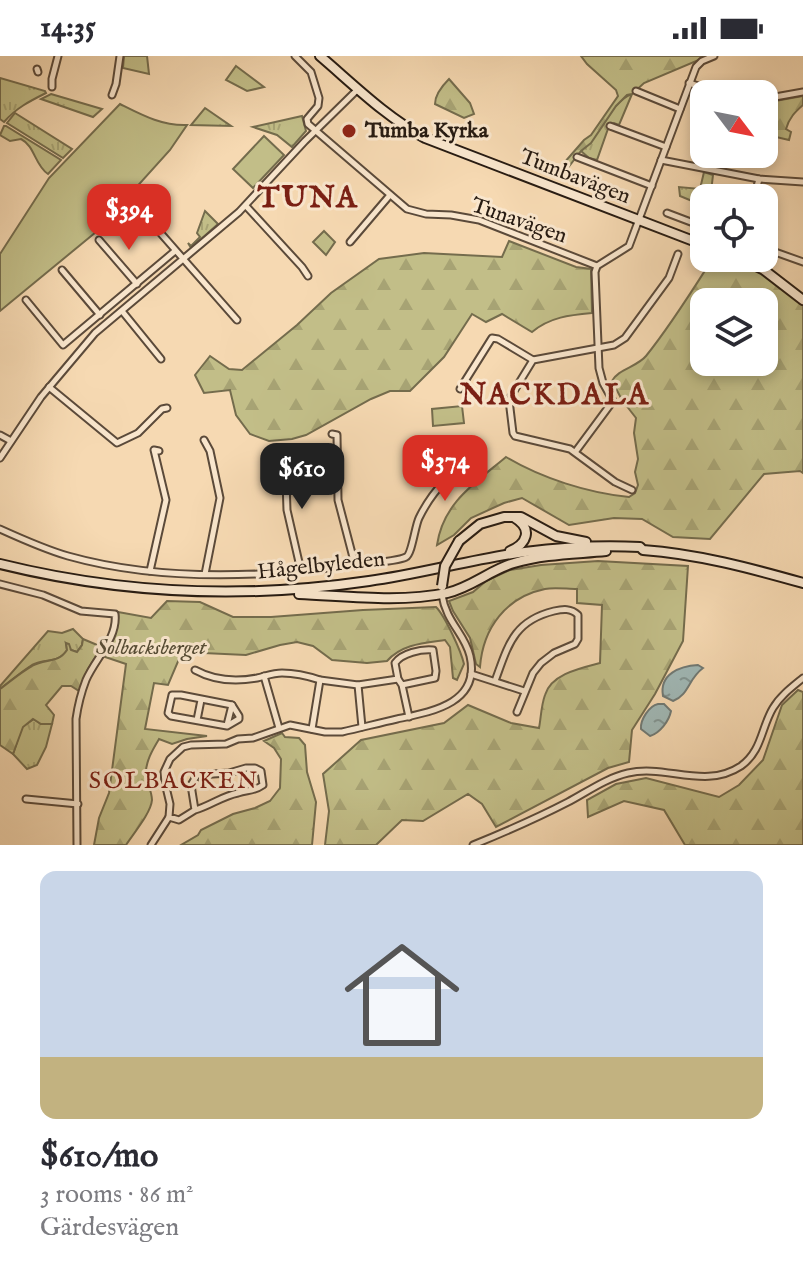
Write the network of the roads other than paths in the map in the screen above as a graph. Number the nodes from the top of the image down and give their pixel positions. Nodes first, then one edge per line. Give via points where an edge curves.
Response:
1 (58, 56) edge
2 (120, 56) edge
3 (295, 56) edge
4 (320, 56) edge
5 (714, 56) edge
6 (689, 83) joint
7 (52, 87) dead end
8 (359, 89) junction
9 (636, 91) dead end
10 (803, 92) edge
11 (112, 95) dead end
12 (778, 96) edge
13 (680, 109) junction
14 (610, 126) dead end
15 (315, 131) junction
16 (666, 147) junction
17 (577, 157) dead end
18 (661, 160) junction
19 (759, 179) junction
20 (803, 182) edge
21 (758, 184) edge
22 (652, 186) junction
23 (390, 195) junction
24 (135, 204) dead end
25 (246, 206) junction
26 (667, 213) dead end
27 (640, 220) junction
28 (690, 222) edge
29 (99, 240) dead end
30 (690, 240) edge
31 (350, 242) dead end
32 (175, 251) junction
33 (778, 253) edge
34 (678, 254) dead end
35 (183, 260) junction
36 (803, 262) edge
37 (597, 266) junction
38 (62, 270) dead end
39 (767, 272) edge
40 (308, 276) dead end
41 (137, 284) junction
42 (26, 300) dead end
43 (803, 300) edge
44 (122, 311) junction
45 (100, 315) junction
46 (237, 320) dead end
47 (597, 347) junction
48 (161, 359) dead end
49 (533, 360) junction
50 (49, 387) junction
51 (460, 389) dead end
52 (167, 408) dead end
53 (332, 434) dead end
54 (0, 435) edge
55 (204, 440) dead end
56 (11, 441) junction
57 (159, 451) dead end
58 (285, 451) dead end
59 (480, 451) dead end
60 (576, 451) junction
61 (0, 458) edge
62 (632, 490) dead end
63 (510, 517) junction
64 (0, 529) edge
65 (613, 548) junction
66 (483, 560) junction
67 (355, 565) junction
68 (0, 567) edge
69 (150, 571) junction
70 (301, 571) junction
71 (205, 574) junction
72 (803, 583) edge
73 (0, 584) edge
74 (442, 590) junction
75 (299, 594) junction
76 (195, 670) dead end
77 (471, 674) junction
78 (264, 676) junction
79 (803, 678) edge
80 (320, 680) junction
81 (495, 681) junction
82 (400, 682) junction
83 (358, 685) junction
84 (524, 691) junction
85 (201, 700) junction
86 (232, 705) junction
87 (517, 712) dead end
88 (409, 717) junction
89 (197, 720) junction
90 (227, 726) junction
91 (362, 727) junction
92 (279, 728) junction
93 (312, 729) junction
94 (26, 799) dead end
95 (78, 804) junction
96 (195, 810) junction
97 (169, 817) junction
98 (77, 845) edge
99 (151, 845) edge
100 (473, 845) edge

1 - 7 street
2 - 11 street
3 - 15 street via 311,72 319,98 307,121
4 - 8 main road, Tumbavägen
5 - 6 street via 699,64
6 - 13 street
8 - 15 street
8 - 27 main road, Tumbavägen via 409,129
9 - 13 street
10 - 12 street
13 - 16 street
14 - 16 street
15 - 23 street, Tunavägen
15 - 25 street
16 - 18 street
17 - 22 street
18 - 19 street
18 - 22 street
19 - 20 street
19 - 21 street
22 - 27 street
23 - 31 street
23 - 37 street, Tunavägen via 410,211 479,220
24 - 32 street
25 - 35 street
25 - 40 street
26 - 28 street
27 - 30 main road, Tumbavägen
27 - 37 street via 627,248
29 - 41 street
32 - 35 street
32 - 41 street
33 - 36 street
34 - 47 street via 669,278 625,338
35 - 44 street
35 - 46 street
37 - 47 street
38 - 45 street
39 - 43 main road
41 - 45 street
42 - 45 street via 63,345
44 - 48 street
44 - 50 street via 95,333
47 - 49 street
47 - 60 street via 603,383 613,401
49 - 51 street via 492,338
49 - 60 street via 509,400 513,434
50 - 52 street via 117,443
50 - 56 street
53 - 67 street via 337,435 338,500
54 - 56 street
55 - 71 street via 220,498
56 - 61 street
57 - 69 street via 154,450 166,500
58 - 70 street via 287,510
59 - 67 street via 442,482 417,523 406,557
60 - 62 street
63 - 65 main road via 564,538
63 - 66 main road via 524,525 524,542
63 - 74 main road, bridge via 480,524 459,541 445,566
64 - 69 street via 67,555
65 - 66 main road, Hågelbyleden via 574,546
65 - 72 main road, Hågelbyleden via 723,561
65 - 74 main road via 514,563 473,584
65 - 75 main road, Hågelbyleden via 541,554 369,587
66 - 68 main road, Hågelbyleden via 368,581 247,592 100,584
67 - 70 street
68 - 75 main road, Hågelbyleden via 130,591
69 - 71 street
70 - 71 street
73 - 95 street via 81,611 115,614 109,641 79,700
74 - 75 main road via 391,598
74 - 77 street via 448,616 469,651
76 - 78 street via 225,680
77 - 81 street
77 - 88 street via 454,701
78 - 80 street via 283,673
78 - 92 street
79 - 100 street via 776,702 758,746 727,773 705,777 650,770 620,775
80 - 83 street
80 - 93 street
81 - 84 street
81 - 84 street via 516,631 541,615 576,612 575,644 541,663
82 - 82 street via 435,678 433,650 399,657 395,663
82 - 83 street
82 - 88 street
83 - 91 street
84 - 87 street
85 - 86 street
85 - 89 street
85 - 89 street via 170,698 169,714
86 - 90 street
86 - 90 street via 239,719
88 - 91 street
89 - 90 street
91 - 93 street via 334,733
92 - 93 street
92 - 97 street via 175,752 164,772
94 - 95 street
95 - 98 street
96 - 96 street via 191,785 197,775 261,771 263,785 256,790
96 - 97 street via 179,820
97 - 99 street

